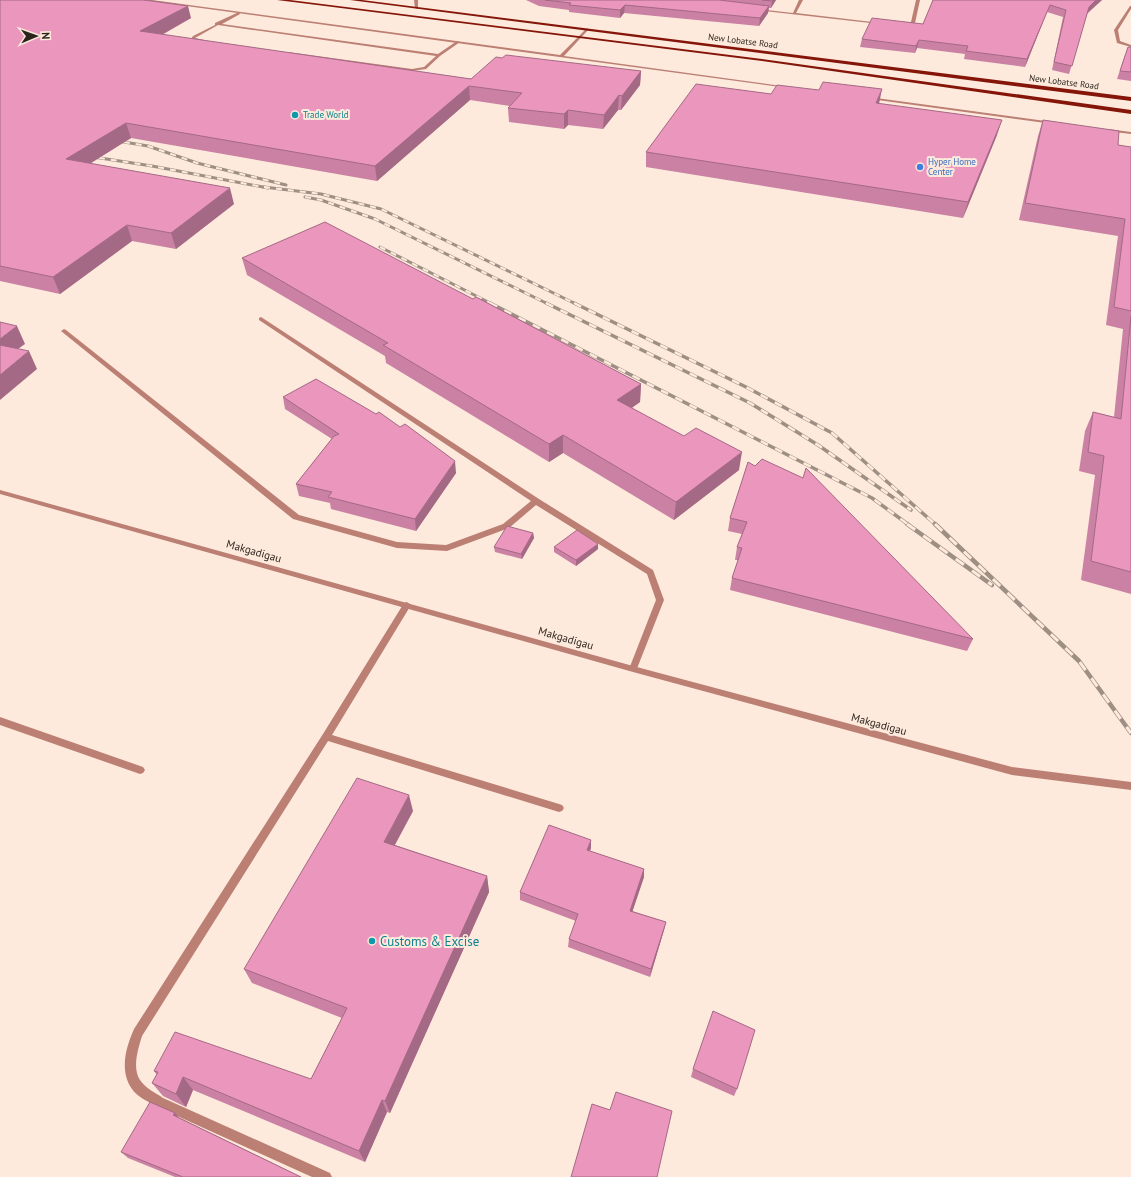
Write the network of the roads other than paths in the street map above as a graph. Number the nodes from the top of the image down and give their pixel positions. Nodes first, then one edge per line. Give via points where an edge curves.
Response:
1 (144, 0) edge
2 (279, 0) edge
3 (352, 0) edge
4 (416, 0) edge
5 (801, 0) edge
6 (918, 0) edge
7 (1131, 7) edge
8 (417, 8) junction
9 (755, 10) edge
10 (239, 13) junction
11 (794, 14) junction
12 (407, 16) junction
13 (216, 24) junction
14 (886, 24) edge
15 (902, 26) edge
16 (587, 29) junction
17 (579, 37) junction
18 (458, 42) junction
19 (211, 43) edge
20 (1131, 46) edge
21 (280, 52) edge
22 (439, 55) junction
23 (561, 56) junction
24 (794, 88) edge
25 (865, 97) edge
26 (1131, 99) edge
27 (1131, 112) edge
28 (1060, 124) edge
29 (1100, 129) edge
30 (1131, 133) edge
31 (261, 319) dead end
32 (64, 331) dead end
33 (0, 492) edge
34 (536, 501) junction
35 (407, 605) junction
36 (634, 669) junction
37 (0, 722) edge
38 (326, 737) junction
39 (140, 770) dead end
40 (1131, 786) edge
41 (559, 808) dead end
42 (326, 1177) edge

1 - 10 street
2 - 12 main road
3 - 8 main road, New Lobatse Road
4 - 8 street
5 - 11 street
6 - 15 street via 913,23
7 - 20 street via 1116,30 1118,42
8 - 12 main road
8 - 16 main road, New Lobatse Road
9 - 11 street
10 - 13 street
10 - 18 street
11 - 14 street
12 - 17 main road
13 - 19 street via 194,37 196,40
13 - 22 street
16 - 17 street
16 - 26 main road, New Lobatse Road
17 - 23 street
17 - 27 main road
18 - 22 street
18 - 23 street
21 - 22 street via 412,70 425,68
23 - 24 street
25 - 28 street
29 - 30 street
31 - 34 street
32 - 34 street via 296,517 397,545 447,548 506,526
33 - 35 street, Makgadigau
34 - 36 street via 650,572 660,600
35 - 36 street, Makgadigau
35 - 38 street
36 - 40 street, Makgadigau via 1012,772
37 - 39 street
38 - 41 street
38 - 42 street via 138,1033 130,1069 136,1085 159,1102

